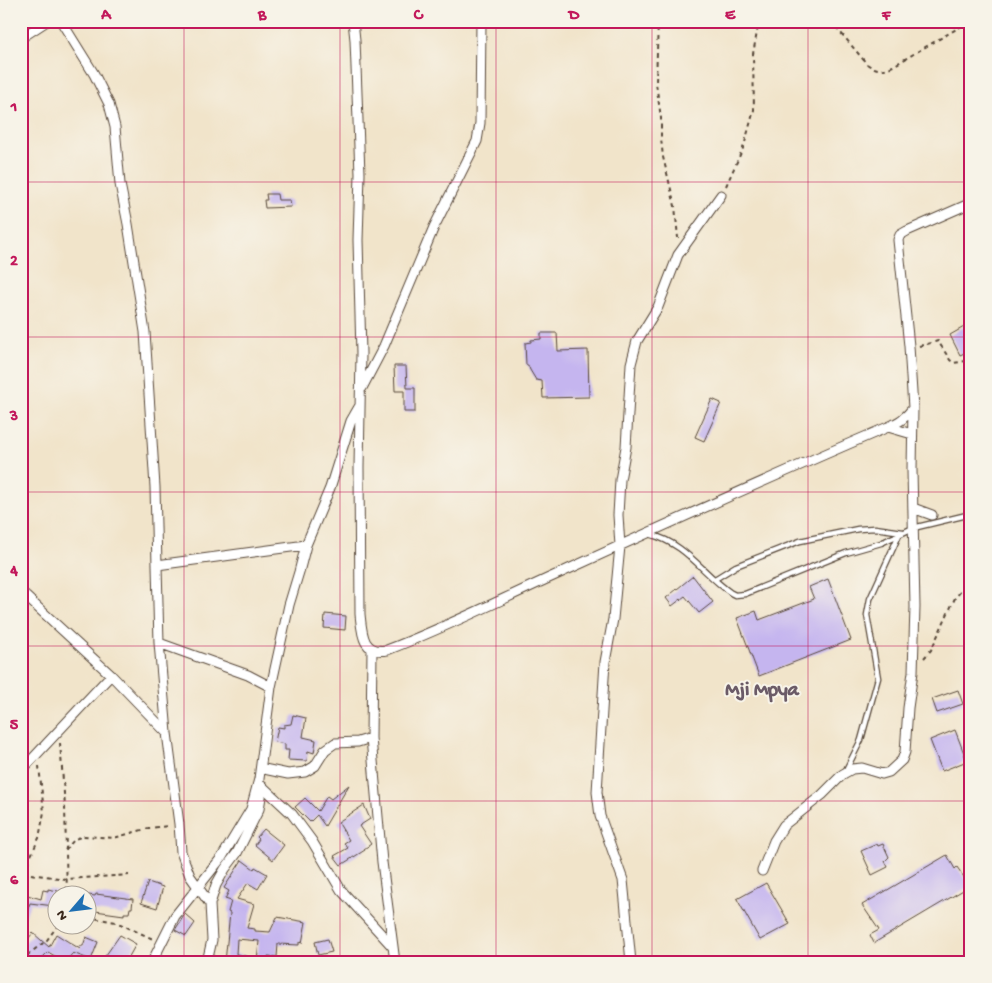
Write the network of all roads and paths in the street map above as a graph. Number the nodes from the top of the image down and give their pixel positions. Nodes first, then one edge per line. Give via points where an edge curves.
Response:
1 (47, 21) edge
2 (61, 21) edge
3 (353, 21) edge
4 (480, 21) edge
5 (658, 21) edge
6 (760, 21) edge
7 (831, 21) edge
8 (970, 21) edge
9 (21, 38) edge
10 (721, 195) joint
11 (971, 203) edge
12 (678, 255) junction
13 (909, 346) junction
14 (971, 360) edge
15 (360, 390) junction
16 (360, 405) junction
17 (913, 408) junction
18 (888, 427) junction
19 (912, 434) junction
20 (913, 508) junction
21 (971, 514) edge
22 (932, 515) dead end
23 (905, 532) junction
24 (648, 534) junction
25 (306, 545) junction
26 (620, 546) junction
27 (157, 565) junction
28 (714, 579) junction
29 (971, 584) edge
30 (21, 592) edge
31 (159, 643) junction
32 (372, 649) junction
33 (913, 672) junction
34 (111, 675) junction
35 (271, 687) junction
36 (60, 730) junction
37 (167, 733) junction
38 (371, 738) junction
39 (263, 746) junction
40 (38, 753) junction
41 (264, 769) junction
42 (21, 771) edge
43 (843, 774) junction
44 (262, 786) junction
45 (179, 824) junction
46 (66, 850) junction
47 (762, 871) dead end
48 (23, 873) junction
49 (129, 875) dead end
50 (21, 877) edge
51 (66, 879) junction
52 (66, 886) edge
53 (198, 887) junction
54 (210, 904) junction
55 (98, 919) edge
56 (50, 936) edge
57 (161, 943) junction
58 (392, 946) junction
59 (21, 960) edge
60 (152, 962) edge
61 (207, 962) edge
62 (395, 962) edge
63 (632, 962) edge

1 - 9 street
2 - 27 street via 109,104 114,127 120,184 145,332
3 - 15 street via 360,174
4 - 15 street via 480,124 477,141 434,227 384,346
5 - 12 path via 656,83 663,157 675,206
6 - 10 path via 753,54 754,110 744,146
7 - 8 path via 866,64 880,70 893,66
10 - 12 street
11 - 13 street via 898,238
12 - 26 street via 658,307 637,341 631,364 626,447 620,480
13 - 14 path via 938,341 950,360
13 - 17 street
15 - 16 street
16 - 25 street via 351,421 330,488
16 - 32 street via 360,614 362,635
17 - 18 street via 908,416
17 - 19 street
18 - 19 street
18 - 24 street via 724,497
19 - 20 street
20 - 22 street
20 - 23 street
21 - 23 lane
23 - 28 lane via 858,529 800,541 736,566
23 - 28 lane via 745,594 735,595
23 - 33 street via 915,607
23 - 43 lane via 870,599 867,616 878,678 861,740
24 - 26 street
24 - 28 lane via 672,542
25 - 27 street
25 - 35 street
26 - 32 street via 398,646 379,651
26 - 63 street via 605,662 597,792 600,816 623,880
27 - 31 street
29 - 33 path via 955,598 930,650
30 - 34 street
31 - 35 street via 248,675
31 - 37 street
32 - 38 street
33 - 43 street via 902,760 882,774 862,768
34 - 36 street
34 - 37 street
35 - 39 street
36 - 40 street
36 - 46 path
37 - 45 street
38 - 41 street via 330,746 315,766 305,772 288,774
38 - 58 street
39 - 41 street
39 - 53 street via 251,809 222,857
40 - 42 street
40 - 48 path via 44,812 38,838
41 - 44 street
43 - 47 street via 784,824
44 - 54 street via 259,809 237,853 216,885
44 - 58 street via 292,814 341,890
45 - 46 path via 114,838 83,836 75,839
45 - 53 street via 181,852
46 - 51 path
48 - 50 path
48 - 51 path
49 - 51 path
51 - 52 path
53 - 54 street
53 - 57 street via 175,916
54 - 61 street via 212,940
55 - 57 path via 120,924
56 - 59 path
57 - 60 street
58 - 62 street

